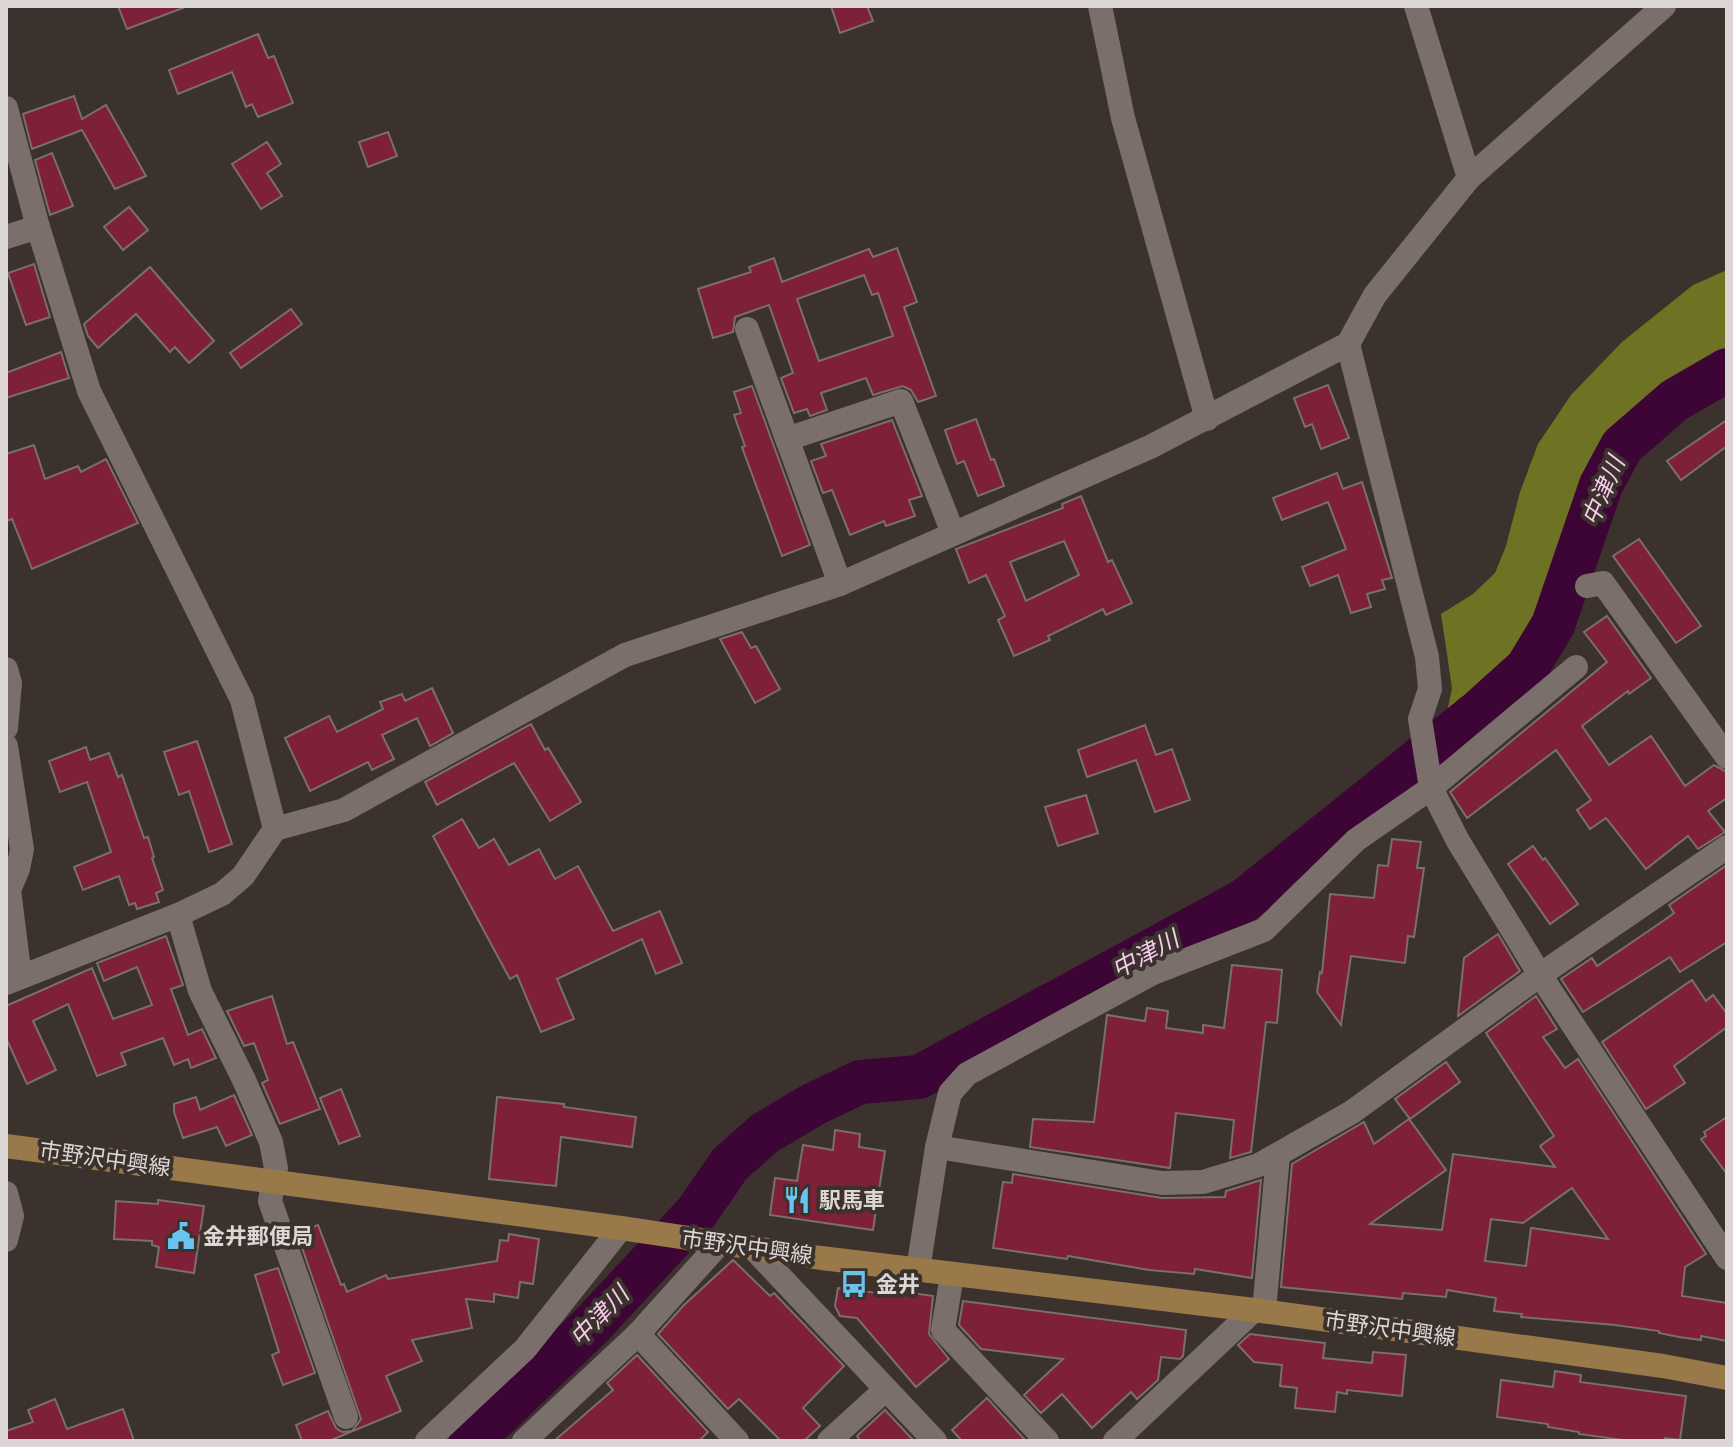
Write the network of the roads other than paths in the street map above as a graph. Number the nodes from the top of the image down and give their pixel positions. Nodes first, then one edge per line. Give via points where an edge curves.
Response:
1 (1100, 6) edge
2 (1416, 6) edge
3 (1664, 6) edge
4 (6, 108) edge
5 (1469, 178) junction
6 (38, 227) junction
7 (6, 237) edge
8 (747, 329) dead end
9 (1348, 344) junction
10 (1207, 419) junction
11 (787, 439) junction
12 (953, 533) junction
13 (840, 584) junction
14 (1587, 586) dead end
15 (1576, 667) dead end
16 (6, 669) edge
17 (6, 728) edge
18 (6, 746) edge
19 (1727, 757) edge
20 (1431, 788) junction
21 (275, 829) junction
22 (1727, 847) edge
23 (178, 915) junction
24 (1540, 975) junction
25 (13, 980) edge
26 (6, 1146) edge
27 (937, 1147) junction
28 (1278, 1155) junction
29 (275, 1182) junction
30 (6, 1193) edge
31 (627, 1229) junction
32 (6, 1240) edge
33 (710, 1242) junction
34 (754, 1249) junction
35 (1727, 1258) edge
36 (918, 1270) junction
37 (952, 1275) junction
38 (1259, 1311) junction
39 (638, 1334) junction
40 (1727, 1378) edge
41 (885, 1390) junction
42 (346, 1417) dead end
43 (427, 1441) edge
44 (524, 1441) edge
45 (737, 1441) edge
46 (829, 1441) edge
47 (935, 1441) edge
48 (1047, 1441) edge
49 (1115, 1441) edge

1 - 10 street via 1123,118
2 - 5 street
3 - 5 street
4 - 6 street
5 - 9 street via 1375,295
6 - 7 street
6 - 21 street via 89,391 242,700
8 - 11 street
9 - 10 street
9 - 20 street via 1427,657 1430,689 1420,719
10 - 12 street
11 - 12 street via 901,401
11 - 13 street
12 - 13 street
13 - 21 street via 625,655 344,810
14 - 19 street via 1603,583
15 - 20 street
16 - 17 street
18 - 25 street via 22,849 9,890
20 - 24 street
20 - 27 street via 1356,840 1264,930 1153,973 967,1074 950,1093
21 - 23 street via 243,876 222,894
22 - 24 street
23 - 25 street
23 - 29 street via 200,991 271,1142
24 - 28 street via 1388,1088
24 - 35 street
26 - 29 main road, 市野沢中興線
27 - 28 street via 1162,1183 1203,1182
27 - 36 street
28 - 38 street
29 - 31 main road, 市野沢中興線
29 - 42 street via 270,1201
30 - 32 street via 12,1216
31 - 33 main road, 市野沢中興線
31 - 43 street via 525,1349
33 - 34 main road, 市野沢中興線
33 - 39 street
34 - 36 main road, 市野沢中興線
34 - 41 street
36 - 37 main road, 市野沢中興線
37 - 38 main road, 市野沢中興線
37 - 48 street via 943,1330
38 - 40 main road, 市野沢中興線
38 - 49 street
39 - 44 street
39 - 45 street
41 - 46 street
41 - 47 street

